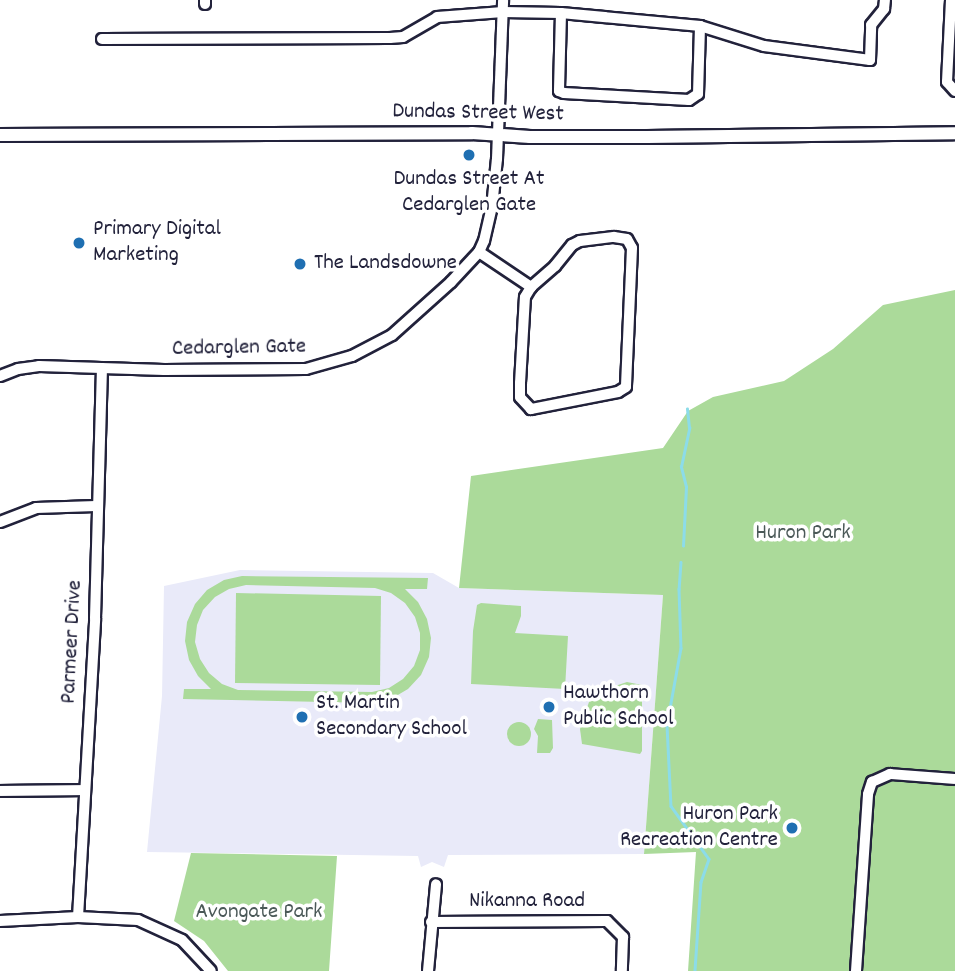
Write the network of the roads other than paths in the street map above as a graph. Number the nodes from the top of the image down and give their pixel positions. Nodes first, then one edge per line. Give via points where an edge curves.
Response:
1 (503, 0) edge
2 (886, 0) edge
3 (951, 0) edge
4 (503, 12) junction
5 (561, 13) junction
6 (701, 26) junction
7 (102, 39) dead end
8 (955, 91) edge
9 (955, 133) edge
10 (0, 135) edge
11 (499, 135) junction
12 (479, 252) junction
13 (531, 287) junction
14 (103, 368) junction
15 (0, 376) edge
16 (96, 506) junction
17 (0, 522) edge
18 (955, 779) edge
19 (85, 790) junction
20 (0, 791) edge
21 (436, 884) dead end
22 (78, 917) junction
23 (0, 921) edge
24 (431, 922) junction
25 (211, 971) edge
26 (428, 971) edge
27 (622, 971) edge
28 (856, 971) edge

1 - 4 street
2 - 6 street via 871,25 870,60 764,46
3 - 8 street via 947,82
4 - 5 street
4 - 7 street via 437,18 403,37 390,38
4 - 11 street
5 - 6 street
5 - 6 street via 559,91 564,93 689,100 698,94
9 - 11 main road, Dundas Street West
10 - 11 main road, Dundas Street West
11 - 12 street via 492,207
12 - 13 street
12 - 14 street, Cedarglen Gate via 392,335 330,364 255,370
13 - 13 street via 525,298 521,344 524,404 531,410 618,393 626,387 632,248 627,240 580,241
14 - 15 street, Cedarglen Gate via 39,366
14 - 16 street, Parmeer Drive
16 - 17 street via 48,506
16 - 19 street, Parmeer Drive
18 - 28 street via 890,774 872,782
19 - 20 street
19 - 22 street, Parmeer Drive
21 - 24 street
22 - 23 street
22 - 25 street via 125,918 163,929 189,945
24 - 26 street
24 - 27 street, Nikanna Road via 607,921 623,937

